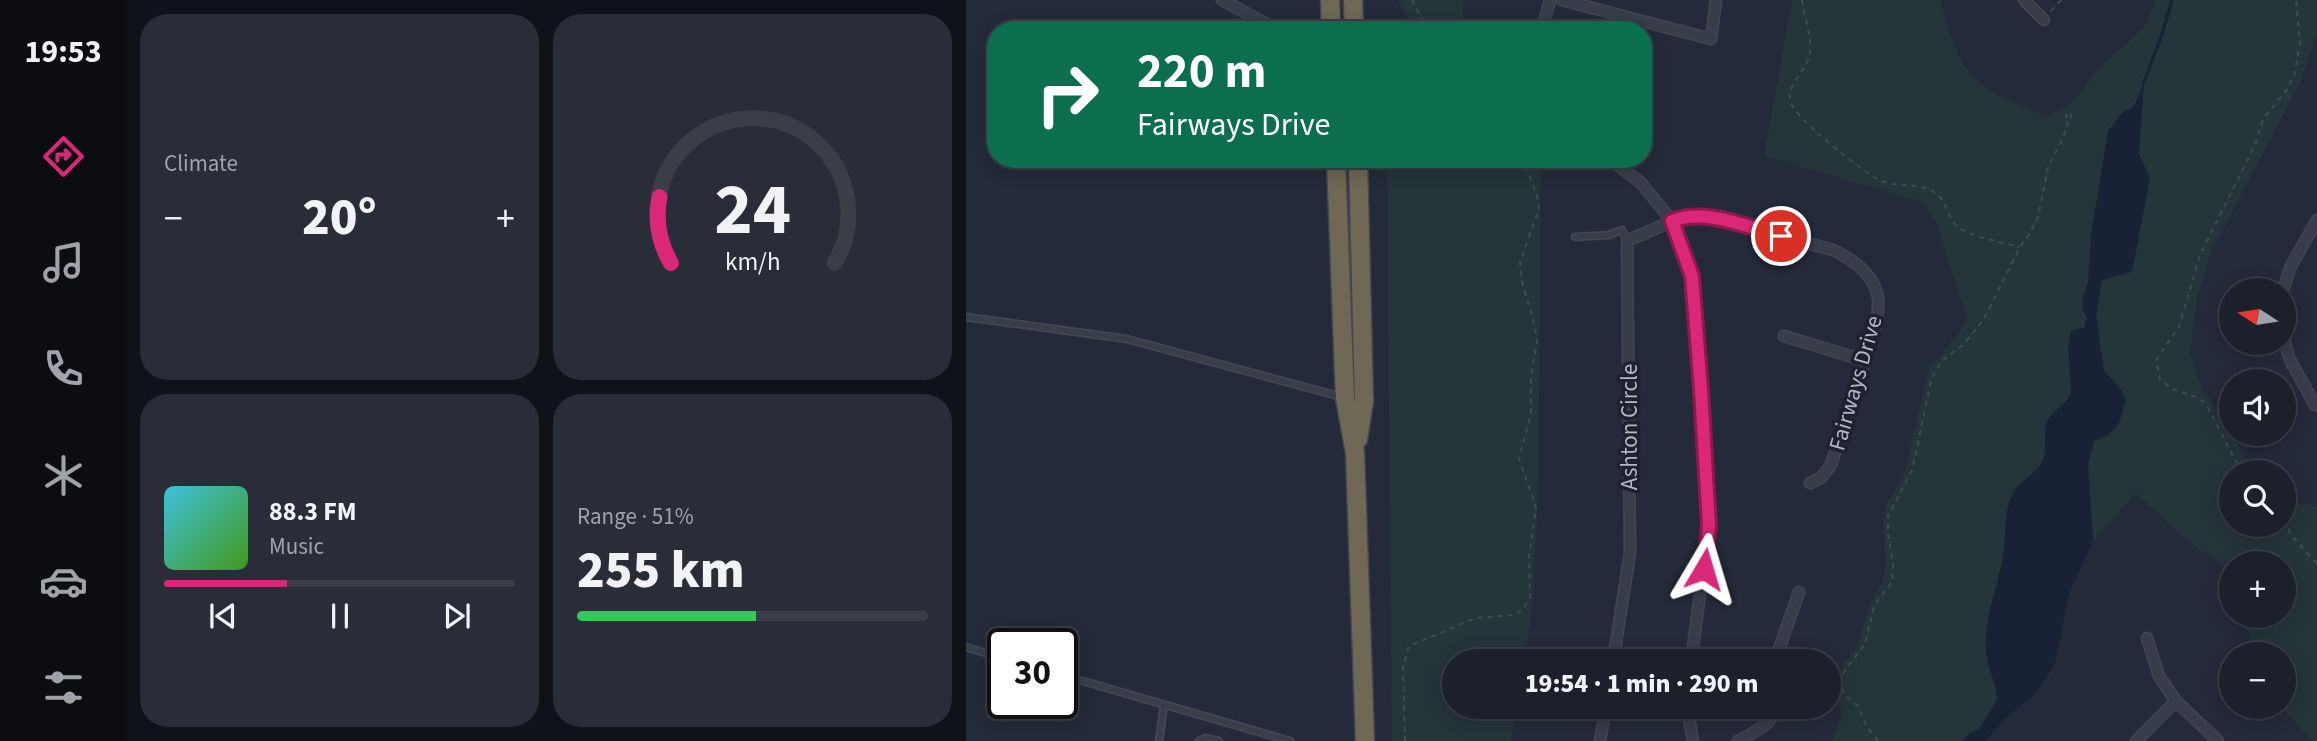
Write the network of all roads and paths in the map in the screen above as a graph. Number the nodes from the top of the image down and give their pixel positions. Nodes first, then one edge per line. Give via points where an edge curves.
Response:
1 (1222, 0) edge
2 (1330, 0) edge
3 (1353, 0) edge
4 (1412, 0) edge
5 (1550, 0) edge
6 (1562, 0) edge
7 (1716, 0) edge
8 (1802, 0) edge
9 (2024, 0) edge
10 (2061, 0) edge
11 (2296, 0) edge
12 (2044, 20) joint
13 (1262, 21) edge
14 (1331, 21) edge
15 (1354, 21) edge
16 (1423, 21) dead end
17 (1544, 21) edge
18 (1642, 21) edge
19 (1652, 24) edge
20 (2068, 122) dead end
21 (1336, 168) edge
22 (1358, 168) edge
23 (1526, 168) edge
24 (1622, 168) edge
25 (2317, 220) edge
26 (1672, 221) junction
27 (1576, 237) dead end
28 (1628, 241) junction
29 (2020, 247) junction
30 (2287, 278) edge
31 (966, 317) edge
32 (1784, 336) dead end
33 (2288, 355) edge
34 (1863, 360) junction
35 (1345, 398) junction
36 (2315, 405) dead end
37 (1355, 453) junction
38 (2236, 460) edge
39 (1810, 483) dead end
40 (2293, 537) edge
41 (2317, 564) edge
42 (1799, 592) dead end
43 (2147, 638) dead end
44 (966, 647) edge
45 (1615, 649) edge
46 (1693, 649) edge
47 (1779, 649) edge
48 (987, 653) edge
49 (1078, 680) edge
50 (2176, 701) junction
51 (1164, 705) junction
52 (1604, 719) edge
53 (1689, 719) edge
54 (1770, 719) edge
55 (1286, 740) edge
56 (1159, 741) edge
57 (1199, 741) edge
58 (1219, 741) edge
59 (1365, 741) edge
60 (1405, 741) edge
61 (1600, 741) edge
62 (1693, 741) edge
63 (1738, 741) edge
64 (1878, 741) edge
65 (2136, 741) edge
66 (2218, 741) edge

1 - 13 street
2 - 14 highway
3 - 15 highway
4 - 16 path
5 - 17 street
6 - 18 street
7 - 19 street via 1711,39
8 - 29 path via 1810,56 1790,92 1793,108 1802,120 1883,182 1935,192 1956,226 1965,232
9 - 12 street
10 - 12 path
11 - 38 path via 2300,41 2295,73 2263,119 2255,145 2200,255 2179,327 2156,360 2160,380 2210,409
20 - 29 path via 2049,167 2038,217
21 - 35 highway
22 - 37 highway via 1364,401
23 - 60 path via 1539,209 1520,262 1537,341 1531,413 1519,459 1536,507 1529,558 1530,597 1515,615 1476,618 1409,646 1403,667
24 - 26 street via 1641,183
25 - 30 street
26 - 28 street
26 - 34 street, Fairways Drive via 1704,215 1852,259 1868,276 1878,298 1877,321
26 - 46 street via 1692,276 1709,526
27 - 28 lane via 1622,230
28 - 45 street, Ashton Circle via 1630,553
29 - 64 path via 1984,319 1932,377 1912,470 1888,516 1892,582 1874,606 1865,644 1841,677 1845,695 1858,706
31 - 35 lane via 1127,339
32 - 34 street
33 - 36 street
34 - 39 street, Fairways Drive via 1831,465
35 - 37 highway
37 - 59 highway
40 - 41 path
42 - 47 street
43 - 50 street via 2159,676
44 - 48 lane
49 - 51 lane
50 - 65 street
50 - 66 street
51 - 55 lane
51 - 56 lane
52 - 61 street
53 - 62 street
54 - 63 street
57 - 58 lane

